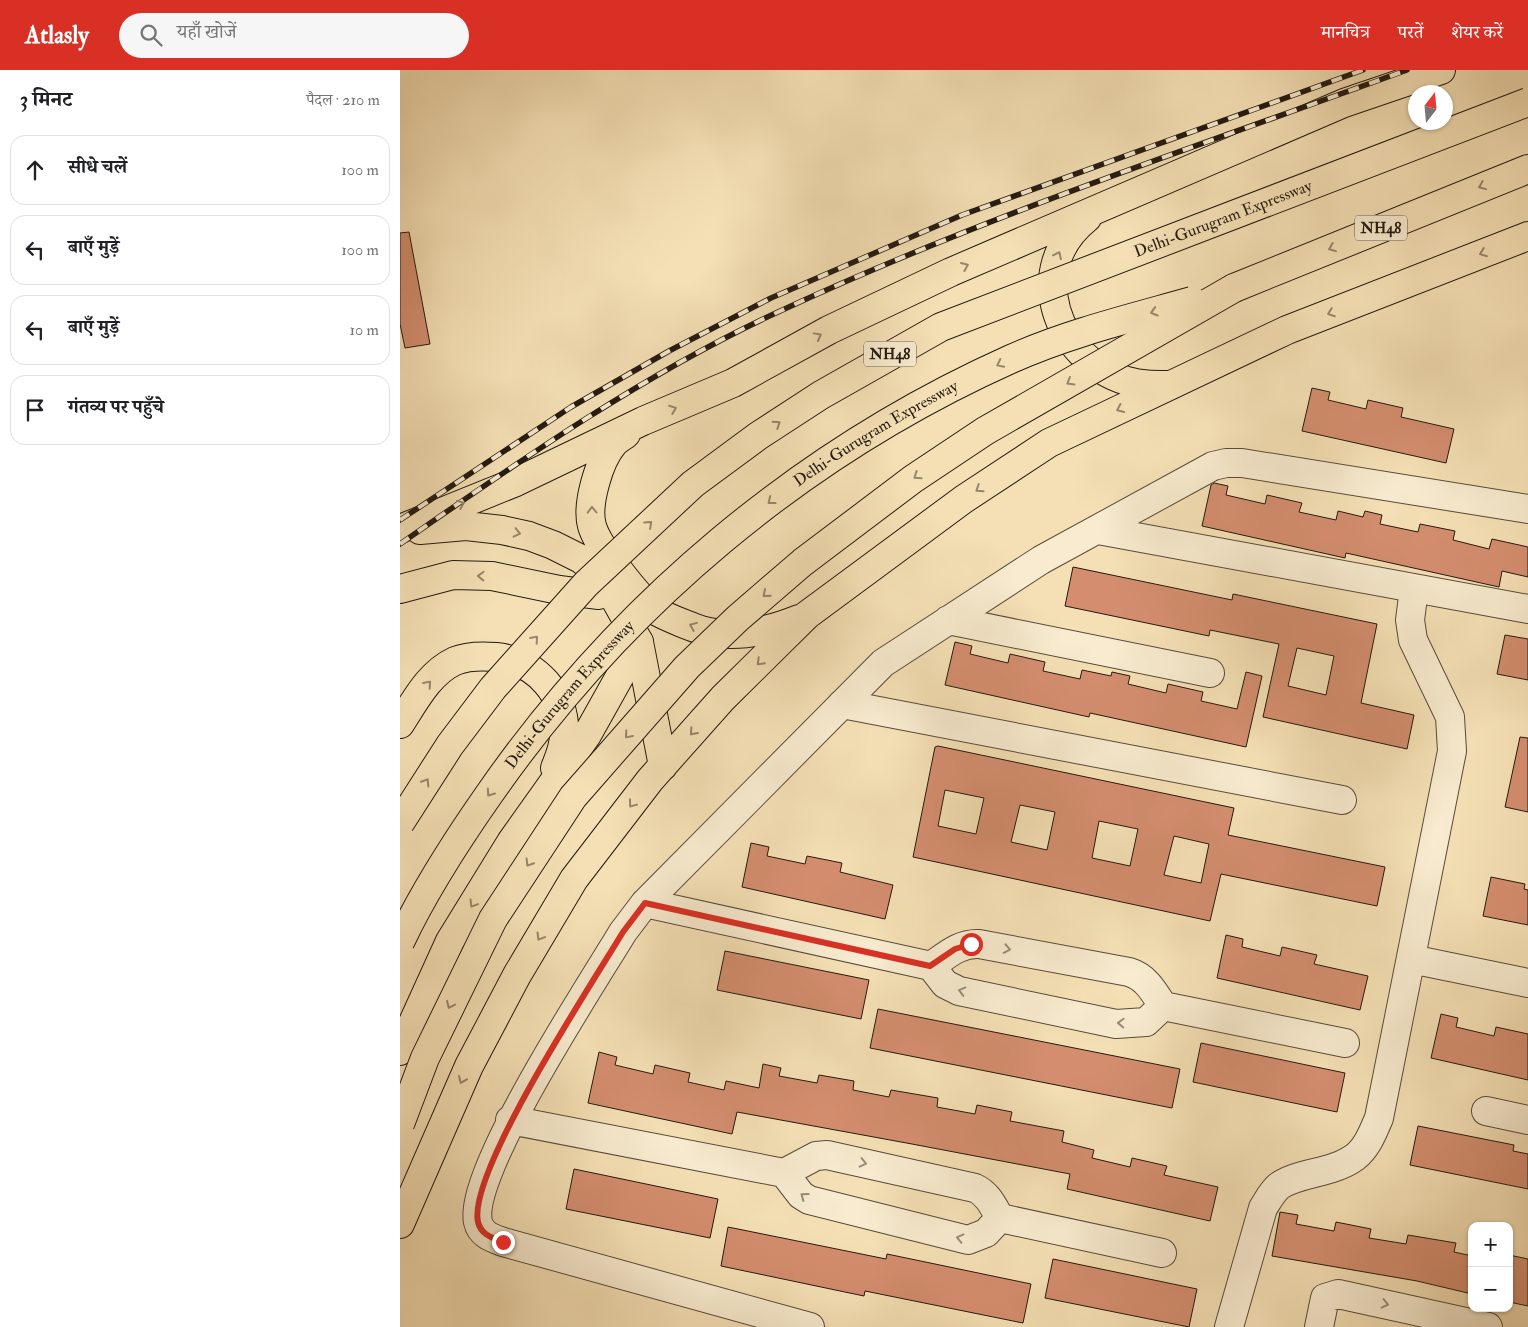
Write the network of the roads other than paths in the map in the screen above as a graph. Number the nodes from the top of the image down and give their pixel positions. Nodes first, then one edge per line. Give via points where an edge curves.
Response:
1 (1441, 70) edge
2 (1528, 102) edge
3 (1528, 169) edge
4 (1098, 210) junction
5 (1528, 236) edge
6 (1234, 288) junction
7 (1172, 385) junction
8 (643, 421) junction
9 (1528, 509) edge
10 (400, 529) edge
11 (1098, 530) junction
12 (400, 535) edge
13 (400, 589) edge
14 (1414, 589) junction
15 (615, 597) junction
16 (1528, 609) edge
17 (807, 615) junction
18 (948, 620) junction
19 (639, 642) junction
20 (1210, 673) dead end
21 (842, 704) junction
22 (400, 724) edge
23 (663, 766) junction
24 (547, 791) junction
25 (1342, 800) dead end
26 (400, 823) edge
27 (645, 903) junction
28 (400, 942) edge
29 (1411, 959) junction
30 (930, 966) junction
31 (1528, 983) edge
32 (1163, 1006) junction
33 (1345, 1043) dead end
34 (400, 1051) edge
35 (1486, 1111) dead end
36 (510, 1120) junction
37 (1528, 1120) edge
38 (400, 1124) edge
39 (784, 1173) junction
40 (1000, 1218) junction
41 (400, 1224) edge
42 (1162, 1253) dead end
43 (810, 1327) edge
44 (1229, 1327) edge
45 (1319, 1327) edge
46 (1488, 1327) edge

1 - 4 main road via 1344,103
26 -> 2 main road, Delhi-Gurugram Expressway / NH48, bridge via 450,745 493,688 586,584 693,484 821,395 881,359 950,324
3 -> 6 main road, Delhi-Gurugram Expressway / NH48
7 -> 4 main road via 1146,386 1106,371 1073,343 1059,316 1051,291 1054,263 1074,228
8 -> 4 main road via 733,383 829,330 951,272
5 -> 7 main road via 1287,330
6 -> 28 main road, Delhi-Gurugram Expressway / NH48, bridge via 1074,335 1012,358 963,382 847,448 708,549 574,684 522,748 436,875
6 -> 38 main road, bridge via 985,431 914,478 803,562 687,667 574,797 493,919 425,1058
7 -> 17 main road via 1049,443 964,499
10 -> 8 main road via 516,482
17 -> 8 main road via 782,626 750,633 709,632 656,611 615,567 592,526 594,484 613,443
9 - 11 street via 1226,463 1200,472
11 - 14 street
11 - 18 street via 1041,560
12 -> 15 main road via 422,529 466,526 529,536 581,559 603,578
15 -> 13 main road via 559,590 492,576 453,575
14 - 16 street
14 - 29 street via 1410,620 1413,640 1450,717 1452,751
15 - 19 main road
17 -> 23 main road via 723,698
18 - 20 street
18 - 21 street via 883,663
19 - 23 main road
19 - 24 main road via 587,735
21 - 25 street
21 - 27 street
22 -> 24 main road via 424,688 455,661 481,656 506,658 529,668 547,682 557,698 563,718 560,756
23 -> 41 main road via 574,879 517,975 469,1066
24 -> 34 main road via 511,842 450,941
27 - 30 street
27 - 36 street via 623,932
29 - 31 street
29 - 44 street via 1380,1118 1356,1156 1339,1167 1280,1185 1272,1193 1263,1208
32 -> 30 street via 1146,1022 1116,1024 959,991 945,984
30 -> 32 street via 955,949 979,944 1138,975 1148,983
32 - 33 street
35 - 37 street
36 - 39 street
36 - 43 street via 477,1211 483,1232 503,1242
39 -> 40 street via 816,1156 827,1155 975,1188 990,1200
40 -> 39 street via 986,1234 968,1240 809,1200
40 - 42 street
45 -> 46 street via 1325,1298 1338,1294

